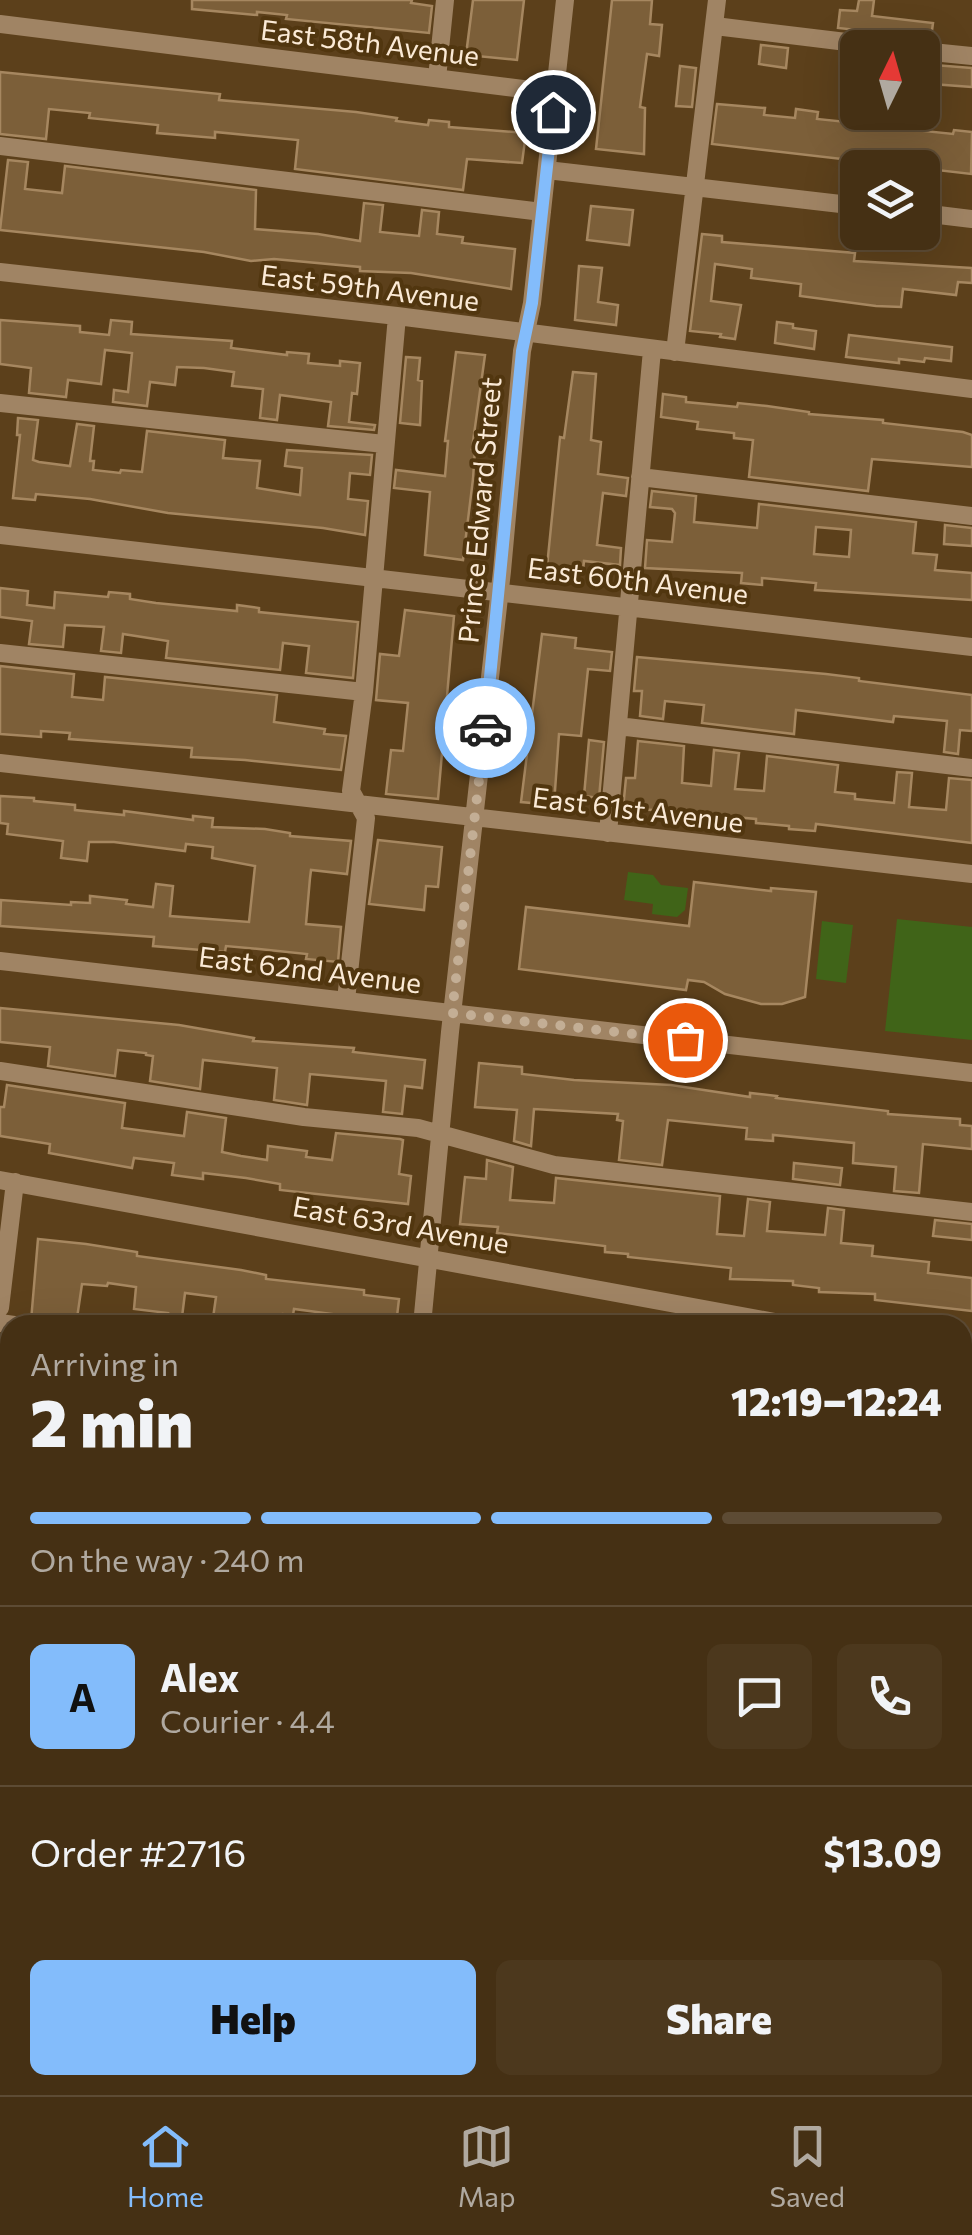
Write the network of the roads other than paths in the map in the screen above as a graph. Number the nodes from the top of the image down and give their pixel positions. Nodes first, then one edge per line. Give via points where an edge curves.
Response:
1 (445, 0) edge
2 (565, 0) edge
3 (718, 0) edge
4 (0, 24) edge
5 (714, 26) junction
6 (840, 41) edge
7 (940, 52) edge
8 (972, 56) edge
9 (437, 78) junction
10 (555, 94) junction
11 (0, 146) edge
12 (548, 170) junction
13 (694, 187) junction
14 (840, 204) edge
15 (542, 212) junction
16 (940, 215) edge
17 (972, 219) edge
18 (0, 272) edge
19 (397, 316) junction
20 (526, 334) junction
21 (652, 350) junction
22 (675, 352) junction
23 (972, 389) edge
24 (0, 403) edge
25 (384, 444) junction
26 (640, 477) junction
27 (972, 516) edge
28 (0, 534) edge
29 (372, 578) junction
30 (500, 592) junction
31 (630, 607) junction
32 (972, 647) edge
33 (0, 653) edge
34 (364, 692) junction
35 (618, 726) junction
36 (0, 762) edge
37 (972, 768) edge
38 (360, 805) junction
39 (475, 817) junction
40 (608, 833) junction
41 (972, 874) edge
42 (0, 961) edge
43 (346, 1000) junction
44 (452, 1013) junction
45 (0, 1071) edge
46 (972, 1074) edge
47 (440, 1134) junction
48 (7, 1181) edge
49 (972, 1212) edge
50 (428, 1257) junction
51 (0, 1308) edge
52 (423, 1315) edge
53 (738, 1315) edge

1 - 9 street
2 - 10 street, Prince Edward Street
3 - 5 street
4 - 9 street, East 58th Avenue
5 - 6 street
5 - 13 street
7 - 8 street
9 - 10 street, East 58th Avenue
10 - 12 street, Prince Edward Street
11 - 15 street
12 - 13 street
12 - 15 street, Prince Edward Street
13 - 14 street
13 - 22 street
15 - 20 street, Prince Edward Street
16 - 17 street
18 - 19 street, East 59th Avenue
19 - 20 street, East 59th Avenue
19 - 25 street
20 - 21 street, East 59th Avenue
20 - 30 street, Prince Edward Street
21 - 22 street, East 59th Avenue
21 - 26 street
22 - 23 street, East 59th Avenue
24 - 25 street
25 - 29 street
26 - 27 street
26 - 31 street
28 - 29 street, East 60th Avenue
29 - 30 street, East 60th Avenue
29 - 34 street
30 - 31 street, East 60th Avenue
30 - 39 street, Prince Edward Street
31 - 32 street, East 60th Avenue
31 - 35 street
33 - 34 street
34 - 38 street via 351,791
35 - 37 street
35 - 40 street
36 - 38 street, East 61st Avenue
38 - 39 street, East 61st Avenue
38 - 43 street via 366,818
39 - 40 street, East 61st Avenue
39 - 44 street, Prince Edward Street
40 - 41 street, East 61st Avenue
42 - 43 street, East 62nd Avenue
43 - 44 street, East 62nd Avenue
44 - 46 street, East 62nd Avenue
44 - 47 street, Prince Edward Street
45 - 47 street
47 - 49 street via 554,1164
47 - 50 street, Prince Edward Street
48 - 50 street, East 63rd Avenue
48 - 51 street
50 - 52 street, Prince Edward Street
50 - 53 street, East 63rd Avenue

